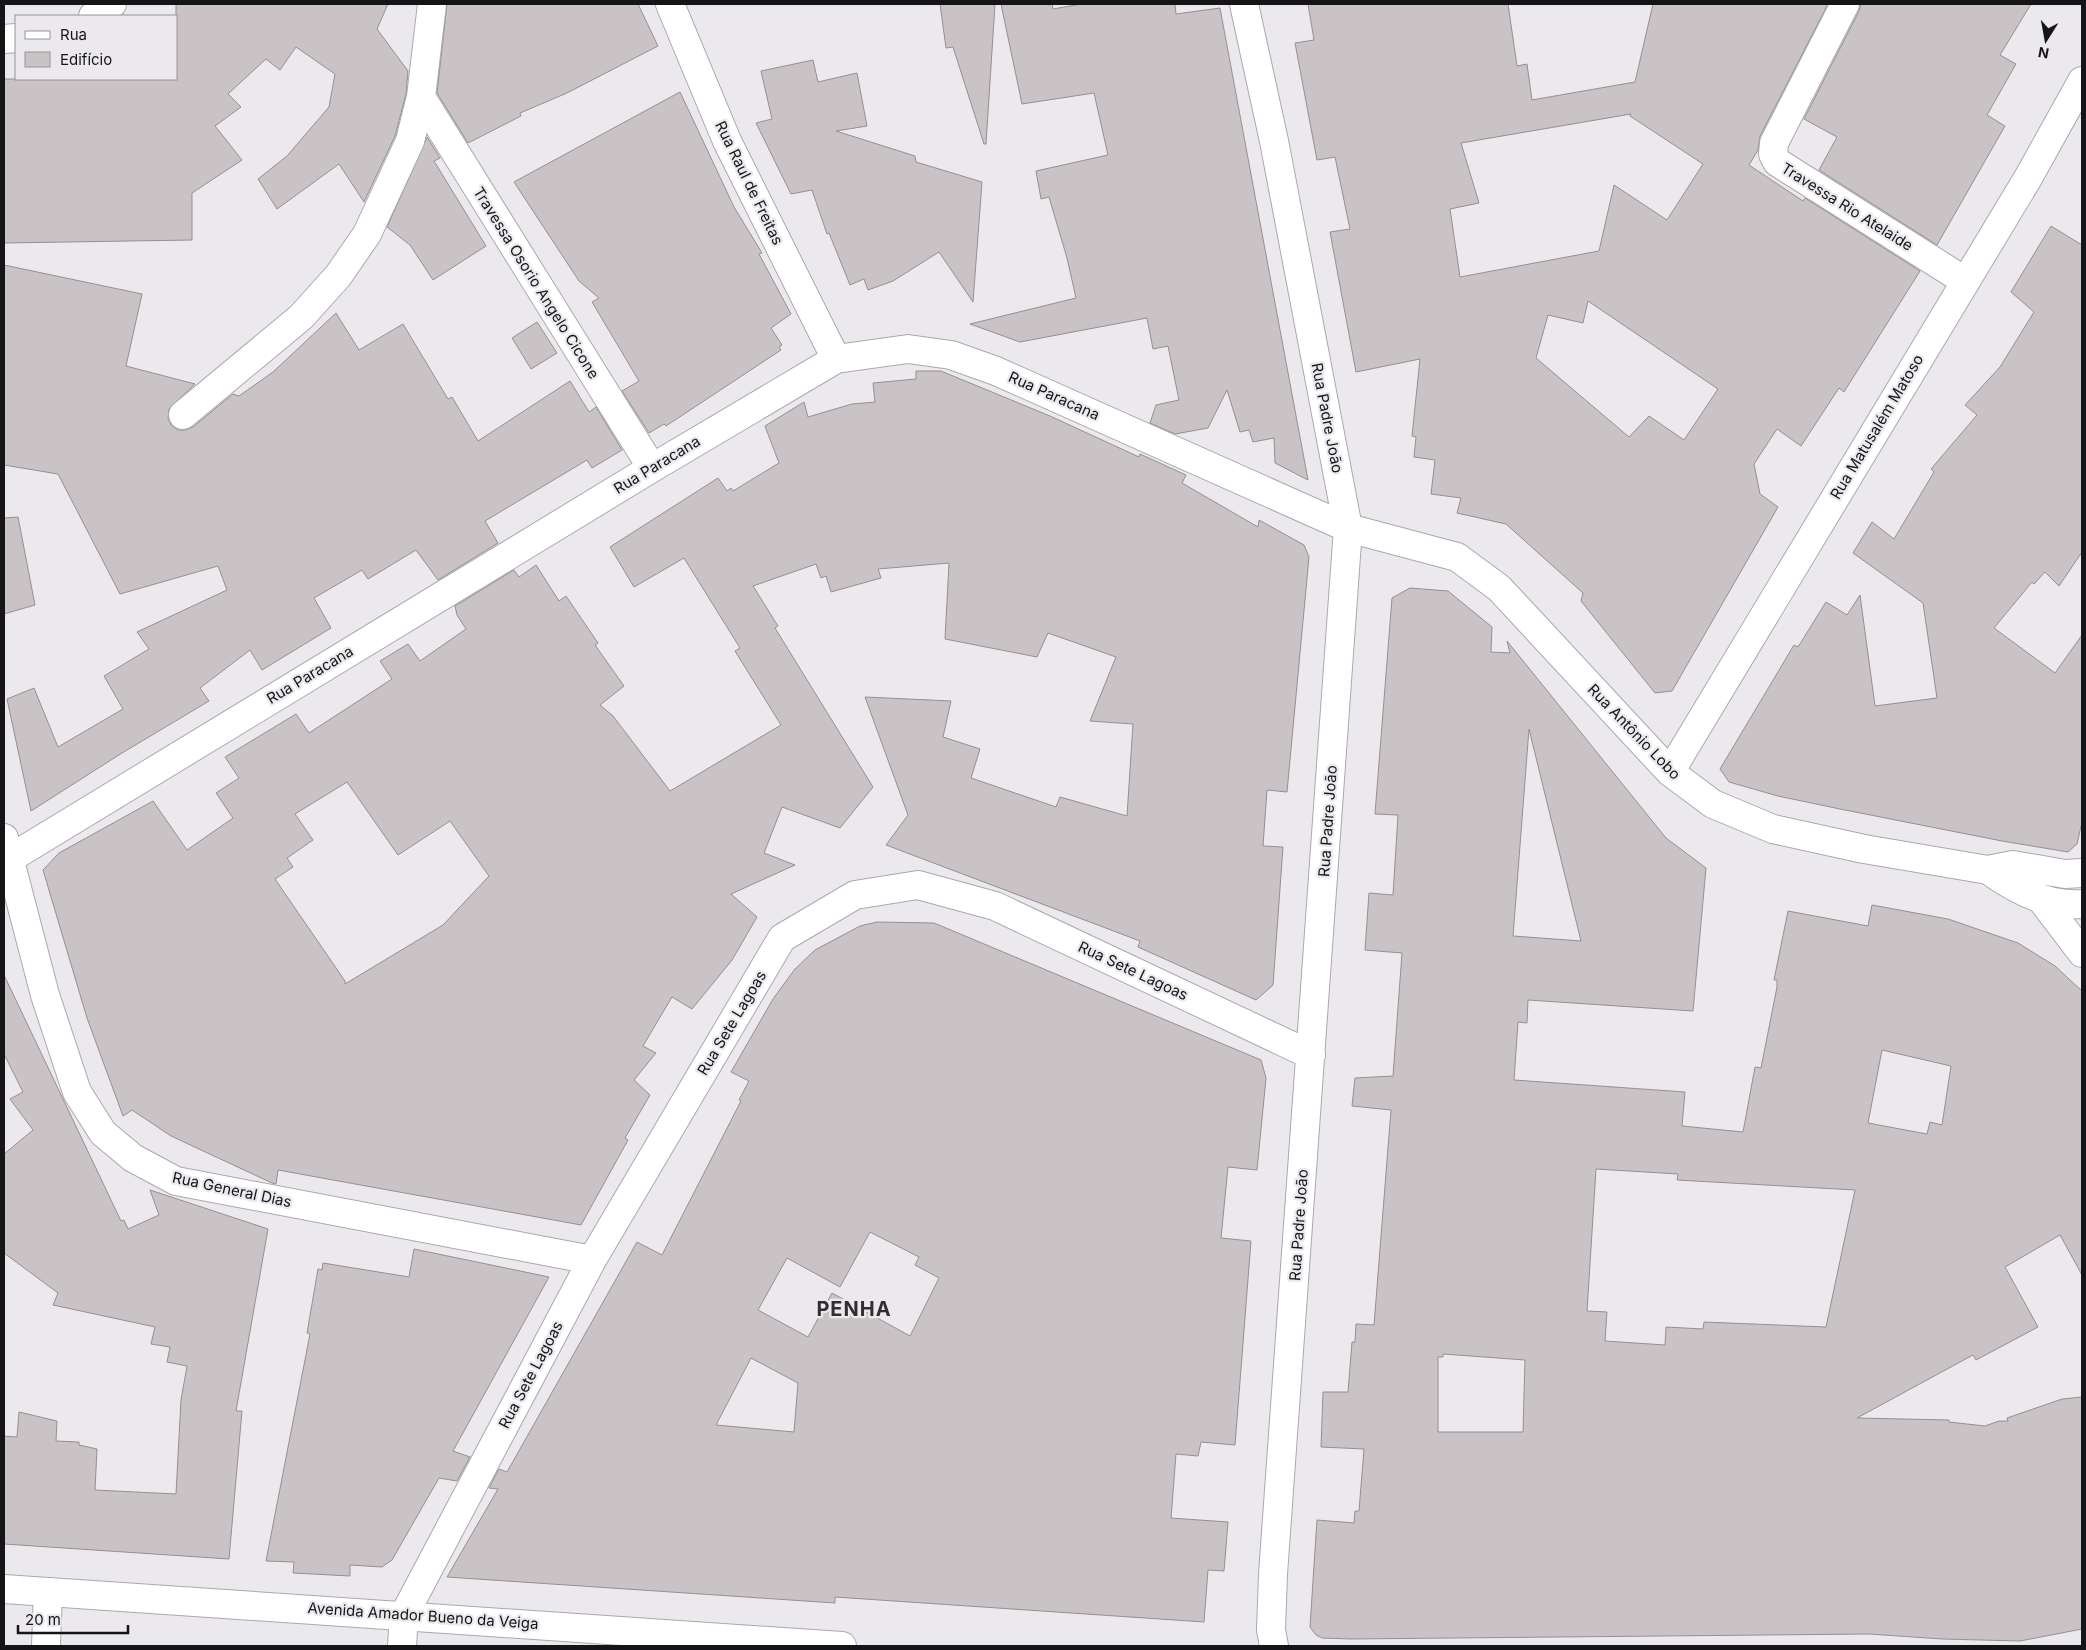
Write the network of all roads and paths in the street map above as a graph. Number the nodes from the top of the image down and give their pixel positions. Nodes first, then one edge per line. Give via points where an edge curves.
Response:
1 (112, 4) edge
2 (432, 4) edge
3 (670, 4) edge
4 (1244, 4) edge
5 (1845, 4) edge
6 (95, 15) edge
7 (2082, 81) edge
8 (421, 97) junction
9 (1965, 281) junction
10 (836, 359) junction
11 (183, 415) dead end
12 (652, 468) junction
13 (1348, 528) junction
14 (1670, 772) junction
15 (6, 848) edge
16 (1988, 870) junction
17 (2082, 873) edge
18 (2041, 898) junction
19 (2082, 904) edge
20 (2082, 953) edge
21 (1311, 1055) junction
22 (592, 1260) junction
23 (4, 1589) edge
24 (48, 1592) junction
25 (404, 1615) junction
26 (46, 1646) edge
27 (402, 1646) edge
28 (842, 1646) edge
29 (1274, 1646) edge

1 - 6 street
2 - 8 street
3 - 10 street, Rua Raul de Freitas via 727,141
4 - 13 street, Rua Padre João via 1274,141
5 - 9 street, Travessa Rio Atelaide via 1774,143 1773,154 1777,162
7 - 9 street, Rua Matusalém Matoso
8 - 11 street via 410,141 396,176 367,234 338,276 301,317
8 - 12 street, Travessa Osorio Angelo Cicone
9 - 14 street, Rua Matusalém Matoso
10 - 12 street, Rua Paracana
10 - 13 street, Rua Paracana via 908,349 951,355 996,370
12 - 15 street, Rua Paracana
13 - 14 street, Rua Antônio Lobo via 1457,557 1498,588
13 - 21 street, Rua Padre João
14 - 16 street, Rua Antônio Lobo via 1712,804 1773,829 1864,849
15 - 22 street, Rua General Dias via 46,995 77,1092 103,1133 133,1158 176,1181
16 - 17 street via 2013,865 2065,874
16 - 18 street via 2010,886
18 - 19 street
18 - 20 street
21 - 22 street, Rua Sete Lagoas via 996,906 918,885 855,895 782,938
21 - 29 street, Rua Padre João via 1273,1574 1271,1630
22 - 25 street, Rua Sete Lagoas
23 - 24 street, Avenida Amador Bueno da Veiga
24 - 25 street, Avenida Amador Bueno da Veiga
24 - 26 street
25 - 27 street
25 - 28 street, Avenida Amador Bueno da Veiga

